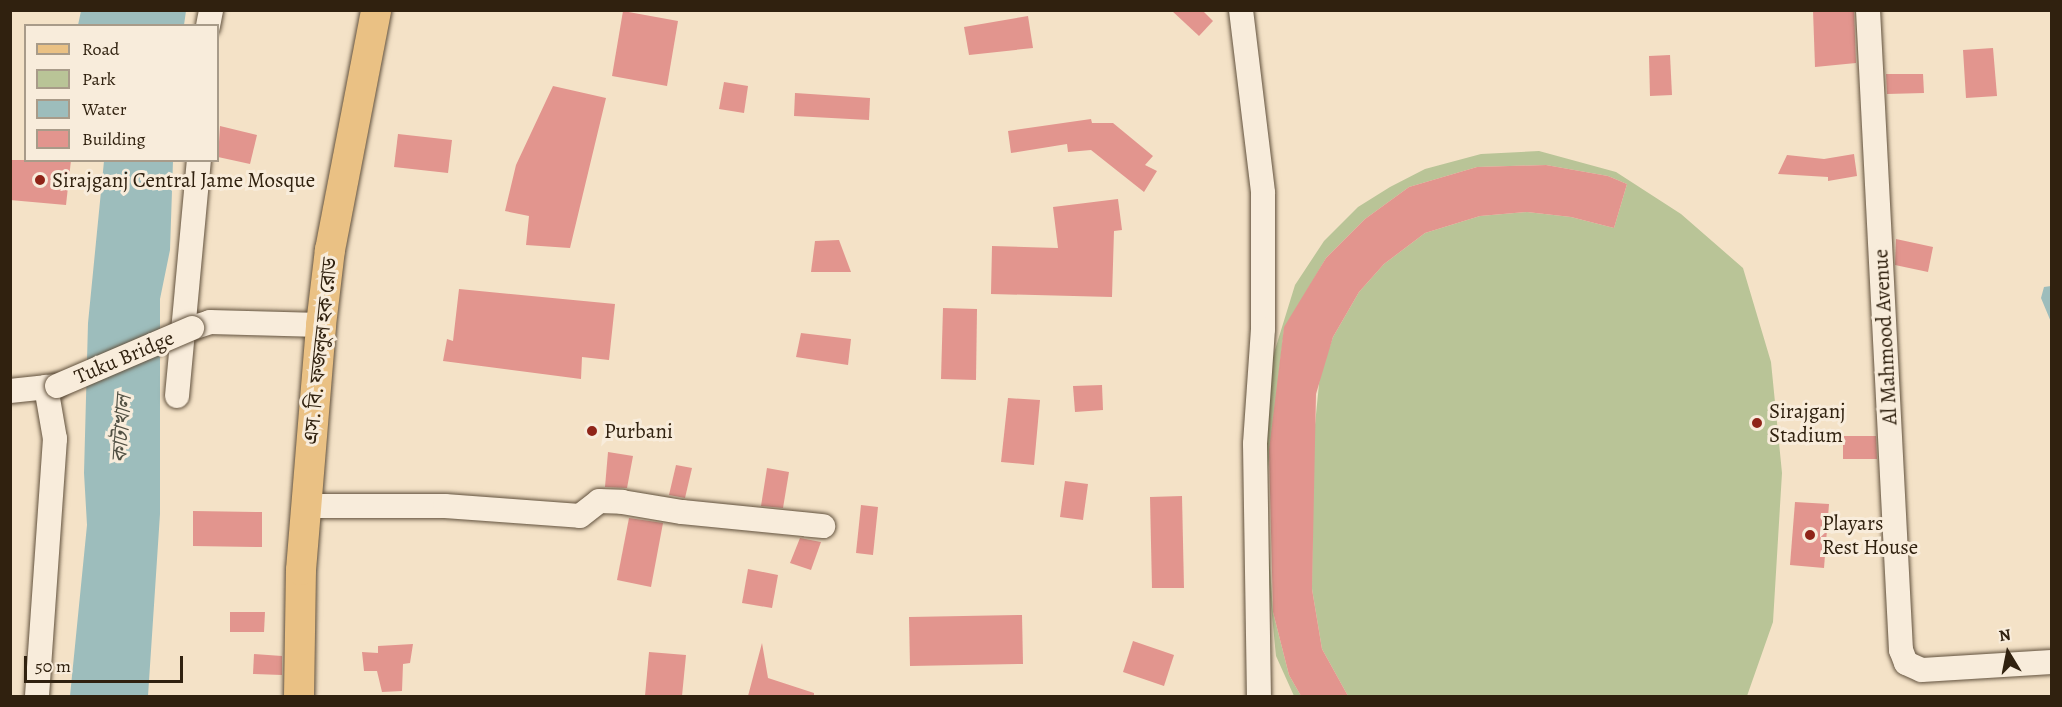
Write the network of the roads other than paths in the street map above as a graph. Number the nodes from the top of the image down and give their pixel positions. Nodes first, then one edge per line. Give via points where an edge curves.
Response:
1 (376, 10) edge
2 (1241, 10) edge
3 (1868, 10) edge
4 (199, 162) edge
5 (321, 325) junction
6 (51, 387) junction
7 (10, 391) edge
8 (177, 396) dead end
9 (305, 506) junction
10 (823, 526) dead end
11 (2052, 662) edge
12 (37, 696) edge
13 (299, 696) edge
14 (1259, 696) edge

1 - 5 main road, এস. বি. ফজলুল হক রোড via 330,250
2 - 14 street via 1263,193 1263,329 1255,444
3 - 11 street, Al Mahmood Avenue via 1901,650 1906,663 1922,670
4 - 8 street
5 - 6 street, Tuku Bridge, bridge via 210,322
5 - 9 main road, এস. বি. ফজলুল হক রোড
6 - 7 street, Tuku Bridge
6 - 12 street via 55,439
9 - 10 street via 445,506 580,516 599,501
9 - 13 main road, এস. বি. ফজলুল হক রোড

